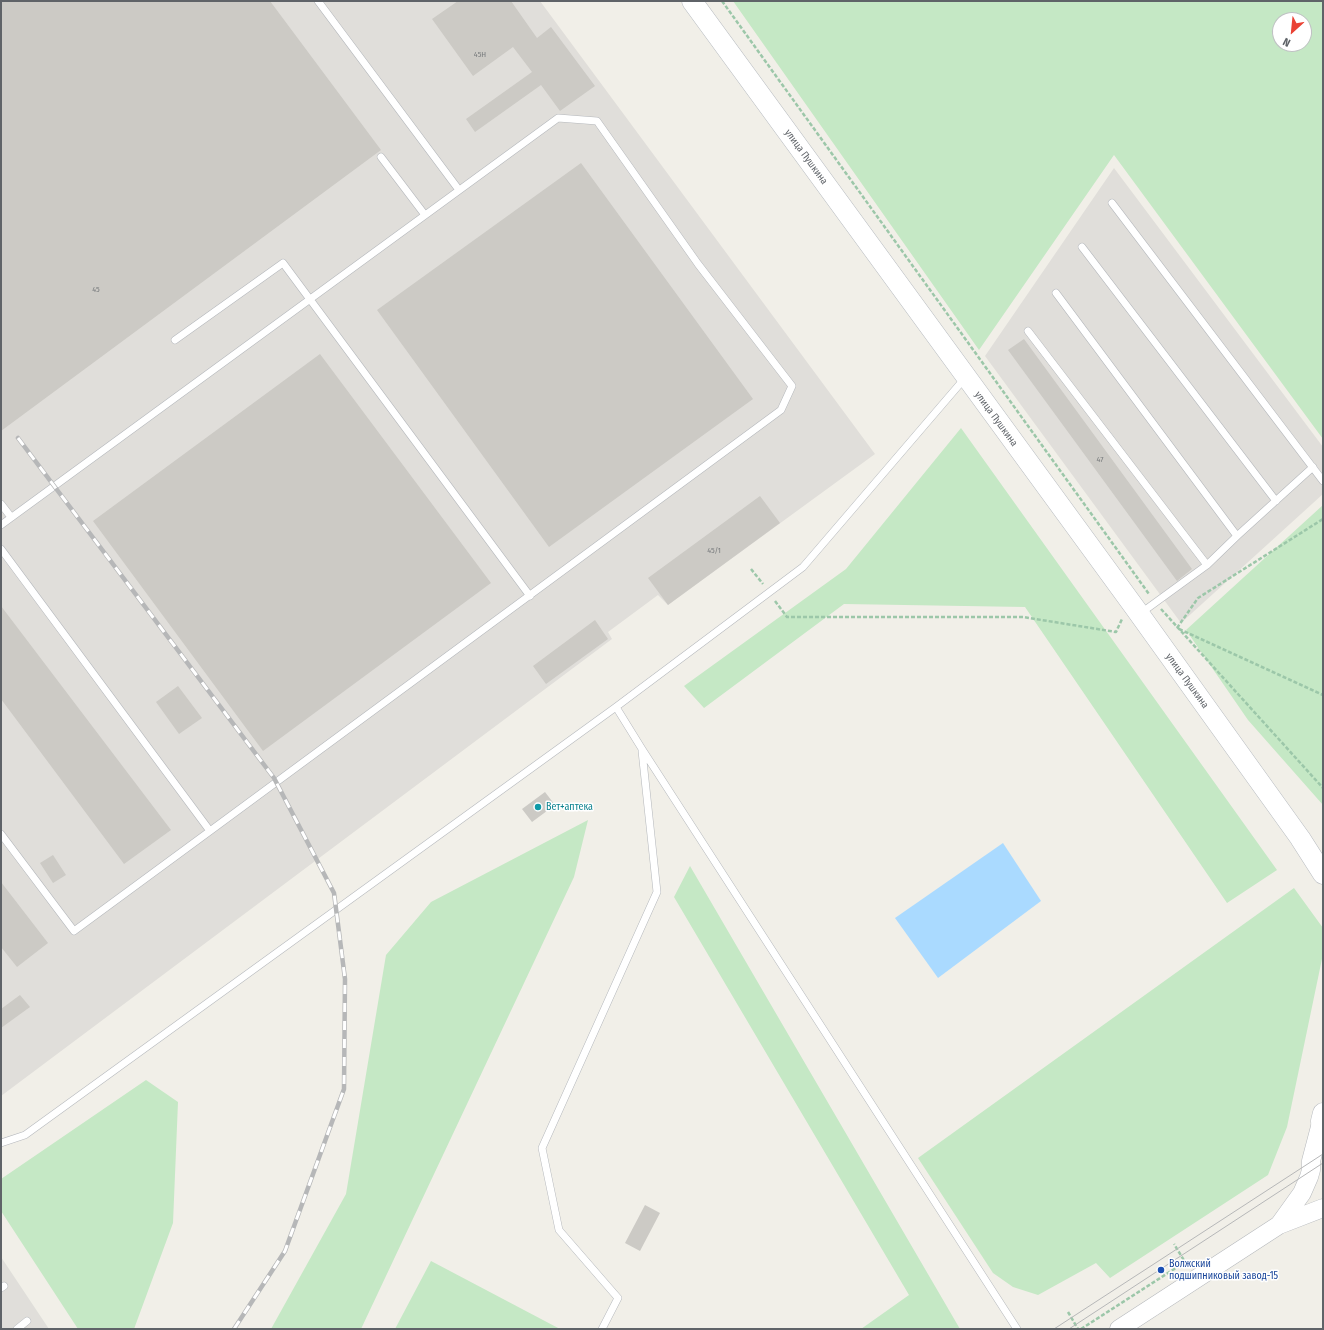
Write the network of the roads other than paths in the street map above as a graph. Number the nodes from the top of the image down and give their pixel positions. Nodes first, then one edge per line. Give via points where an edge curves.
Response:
1 (318, 1) edge
2 (692, 1) edge
3 (381, 157) dead end
4 (459, 190) junction
5 (1112, 203) dead end
6 (425, 215) junction
7 (1082, 247) dead end
8 (1056, 293) dead end
9 (310, 299) junction
10 (1028, 331) dead end
11 (175, 340) dead end
12 (966, 377) junction
13 (1313, 467) junction
14 (1323, 481) edge
15 (1276, 501) junction
16 (1, 504) edge
17 (11, 517) junction
18 (1, 525) edge
19 (1237, 536) junction
20 (1, 549) edge
21 (1207, 565) junction
22 (530, 596) junction
23 (1136, 612) junction
24 (616, 707) junction
25 (642, 749) junction
26 (210, 831) junction
27 (1, 834) edge
28 (1300, 838) junction
29 (1323, 854) edge
30 (1323, 874) edge
31 (1322, 1117) edge
32 (1323, 1141) edge
33 (1, 1144) edge
34 (1323, 1208) edge
35 (1279, 1225) junction
36 (27, 1321) dead end
37 (17, 1329) edge
38 (602, 1329) edge
39 (1018, 1329) edge
40 (1119, 1329) edge

1 - 4 lane
2 - 12 main road, улица Пушкина
3 - 6 lane
4 - 6 lane
4 - 22 lane via 558,118 597,121 698,264 792,386 781,410
5 - 13 lane
6 - 9 lane
7 - 15 lane
8 - 19 lane
9 - 11 lane via 283,262
9 - 17 lane
9 - 22 lane
10 - 21 lane
12 - 23 main road, улица Пушкина
12 - 24 lane via 803,567
13 - 14 lane
13 - 15 lane
15 - 19 lane
16 - 17 lane
17 - 18 lane
19 - 21 lane
20 - 26 lane
21 - 23 lane via 1155,602
22 - 26 lane
23 - 28 main road, улица Пушкина
24 - 25 lane
24 - 33 lane via 25,1135
25 - 38 lane via 657,892 542,1148 559,1230 618,1298
25 - 39 lane
26 - 27 lane via 74,930
28 - 29 main road, улица Пушкина
28 - 30 main road, улица Пушкина
31 - 32 main road
31 - 35 street via 1309,1177 1302,1193
34 - 35 street
35 - 40 street
36 - 37 lane

